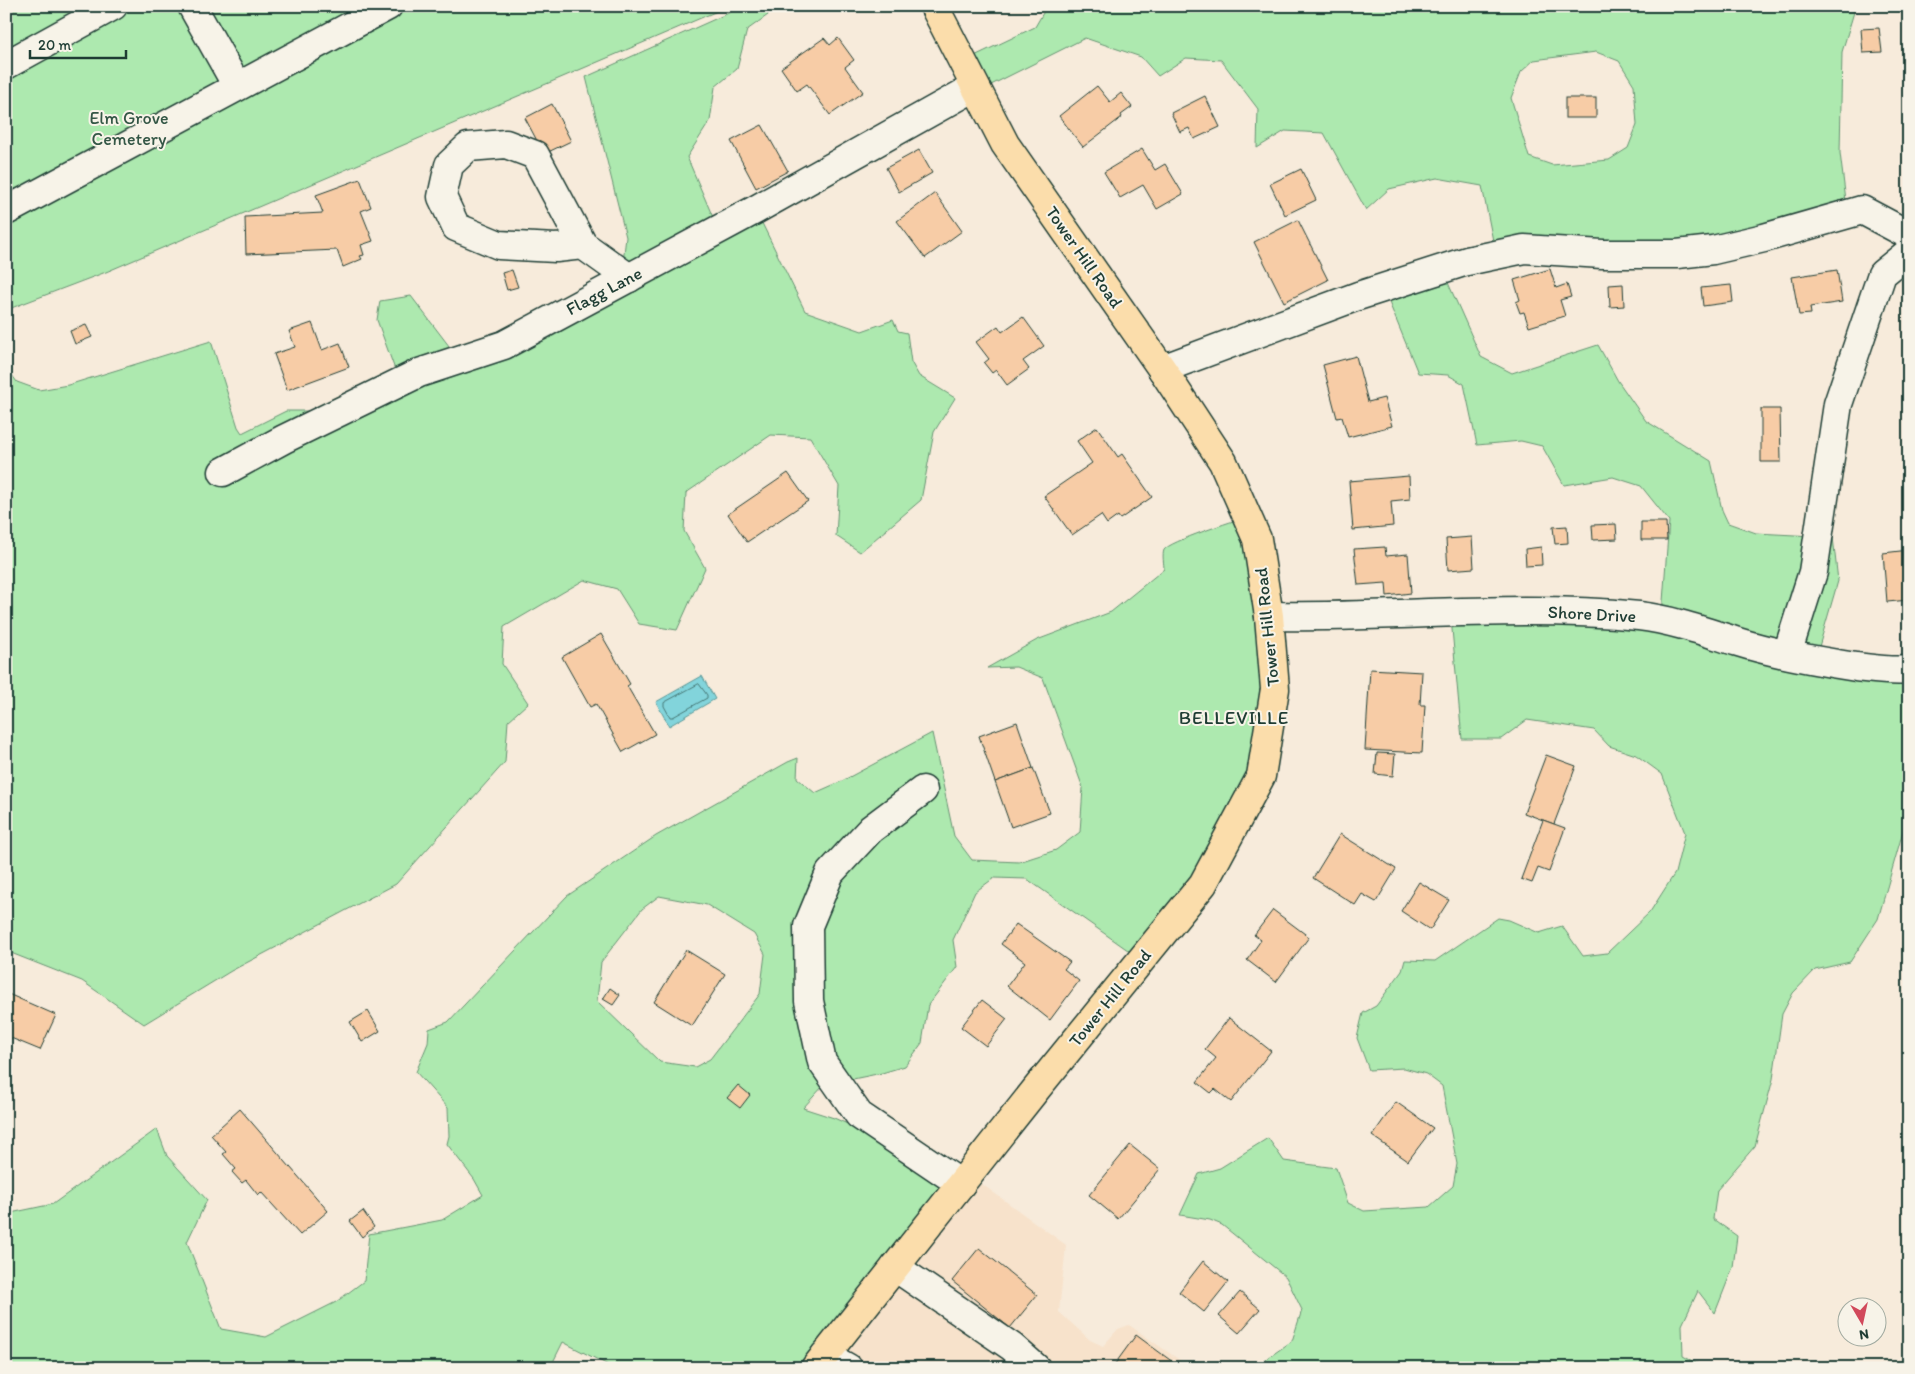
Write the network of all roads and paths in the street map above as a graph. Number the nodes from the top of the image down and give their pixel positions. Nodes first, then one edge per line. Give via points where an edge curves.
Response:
1 (113, 6) edge
2 (192, 6) edge
3 (388, 6) edge
4 (934, 6) edge
5 (6, 65) edge
6 (237, 86) junction
7 (975, 87) junction
8 (6, 211) edge
9 (1909, 235) edge
10 (583, 245) junction
11 (1909, 252) edge
12 (629, 278) junction
13 (1162, 369) junction
14 (223, 472) dead end
15 (1269, 616) junction
16 (1788, 654) junction
17 (1909, 670) edge
18 (923, 790) dead end
19 (961, 1184) junction
20 (895, 1268) junction
21 (829, 1363) edge
22 (1036, 1368) edge

1 - 5 street
2 - 6 street
3 - 6 street
4 - 7 main road, Tower Hill Road
6 - 8 street
7 - 12 street, Flagg Lane
7 - 13 main road, Tower Hill Road via 1005,144
9 - 13 street via 1862,210 1713,250 1677,254 1602,254 1524,249 1467,261 1376,290
10 - 10 street via 535,155 506,144 468,147 449,165 442,197 456,227 499,245 556,248
10 - 12 street
11 - 16 street via 1882,274 1838,404 1813,572
12 - 14 street, Flagg Lane via 504,345 419,373
13 - 15 main road, Tower Hill Road via 1223,462 1257,539
15 - 16 street, Shore Drive via 1547,611 1641,616
15 - 19 main road, Tower Hill Road via 1274,689 1261,776 1208,876
16 - 17 street, Shore Drive via 1826,663 1895,672
18 - 19 street via 871,829 830,873 808,926 809,1001 822,1062 859,1115
19 - 20 main road, Tower Hill Road
20 - 21 main road, Tower Hill Road
20 - 22 street via 1012,1347

